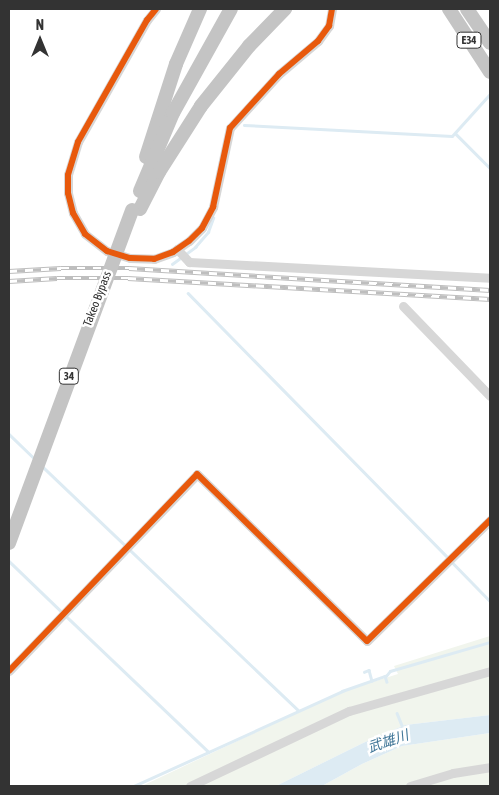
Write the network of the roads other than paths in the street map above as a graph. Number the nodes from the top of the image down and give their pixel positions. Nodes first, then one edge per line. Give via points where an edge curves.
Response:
1 (156, 9) edge
2 (200, 9) edge
3 (231, 9) edge
4 (285, 9) edge
5 (332, 9) edge
6 (449, 9) edge
7 (467, 9) edge
8 (490, 43) edge
9 (490, 72) edge
10 (136, 210) junction
11 (177, 249) junction
12 (490, 278) edge
13 (403, 306) dead end
14 (490, 396) edge
15 (490, 520) edge
16 (9, 543) edge
17 (9, 671) edge
18 (490, 671) edge
19 (490, 767) edge
20 (190, 786) edge
21 (410, 786) edge

1 - 11 street via 78,142 68,175 68,193 73,213 86,234 107,251 130,258 154,259
2 - 10 highway via 176,64 142,169
3 - 10 highway, Takeo Bypass / 34 via 173,113
4 - 10 highway via 249,46 201,106
5 - 11 street via 329,26 318,42 279,74 230,128 214,208 202,228
6 - 9 highway, E34
7 - 8 highway, E34
10 - 16 highway, Takeo Bypass / 34, bridge via 76,358
11 - 12 street via 189,262
13 - 14 street
15 - 17 street via 367,641 197,474
18 - 20 street via 350,711
19 - 21 street via 453,773

